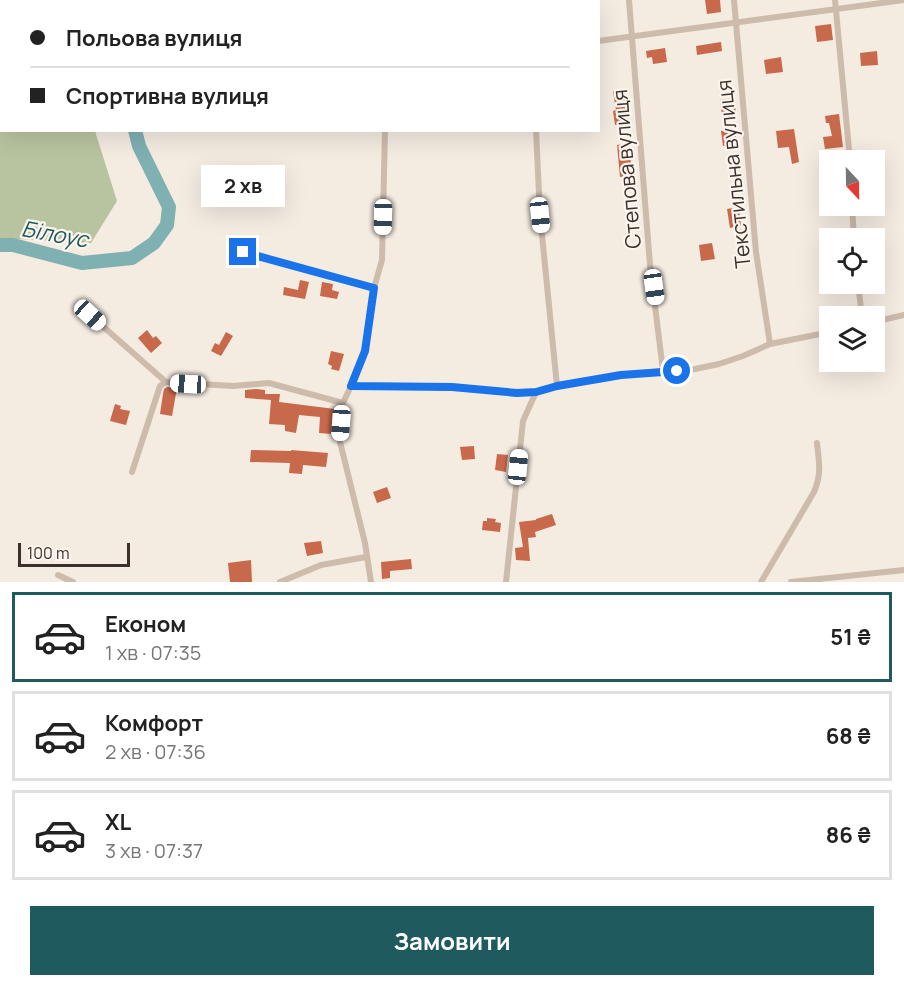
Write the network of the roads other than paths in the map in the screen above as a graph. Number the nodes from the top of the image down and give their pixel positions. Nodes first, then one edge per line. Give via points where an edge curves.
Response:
1 (629, 0) edge
2 (734, 0) edge
3 (835, 0) edge
4 (904, 0) edge
5 (836, 9) junction
6 (735, 22) junction
7 (632, 36) junction
8 (600, 41) edge
9 (385, 132) edge
10 (536, 132) edge
11 (849, 150) edge
12 (243, 252) dead end
13 (374, 288) junction
14 (90, 315) dead end
15 (904, 315) edge
16 (885, 319) edge
17 (819, 334) edge
18 (770, 344) junction
19 (663, 371) junction
20 (166, 382) junction
21 (351, 386) junction
22 (557, 386) junction
23 (536, 392) junction
24 (343, 403) junction
25 (817, 444) dead end
26 (132, 472) dead end
27 (366, 557) junction
28 (904, 570) edge
29 (58, 574) dead end
30 (73, 582) edge
31 (280, 582) edge
32 (371, 582) edge
33 (506, 582) edge
34 (761, 582) edge
35 (791, 582) edge

1 - 7 street, Степова вулиця
2 - 6 street, Текстильна вулиця
3 - 5 street
4 - 5 street
5 - 6 street
5 - 11 street
6 - 7 street
6 - 18 street, Текстильна вулиця via 756,252
7 - 8 street
7 - 19 street, Степова вулиця via 650,265
9 - 13 street via 382,261
10 - 22 street
12 - 13 street
13 - 21 street via 365,351
14 - 20 street
15 - 16 street
17 - 18 street
18 - 19 street via 719,364
19 - 22 street
20 - 24 street via 233,386 269,383
20 - 26 street via 160,386
21 - 23 street
21 - 24 street
22 - 23 street
23 - 33 street via 524,421
24 - 27 street via 340,442
25 - 34 street via 819,480
27 - 31 street via 321,566
27 - 32 street
28 - 35 street
29 - 30 street

